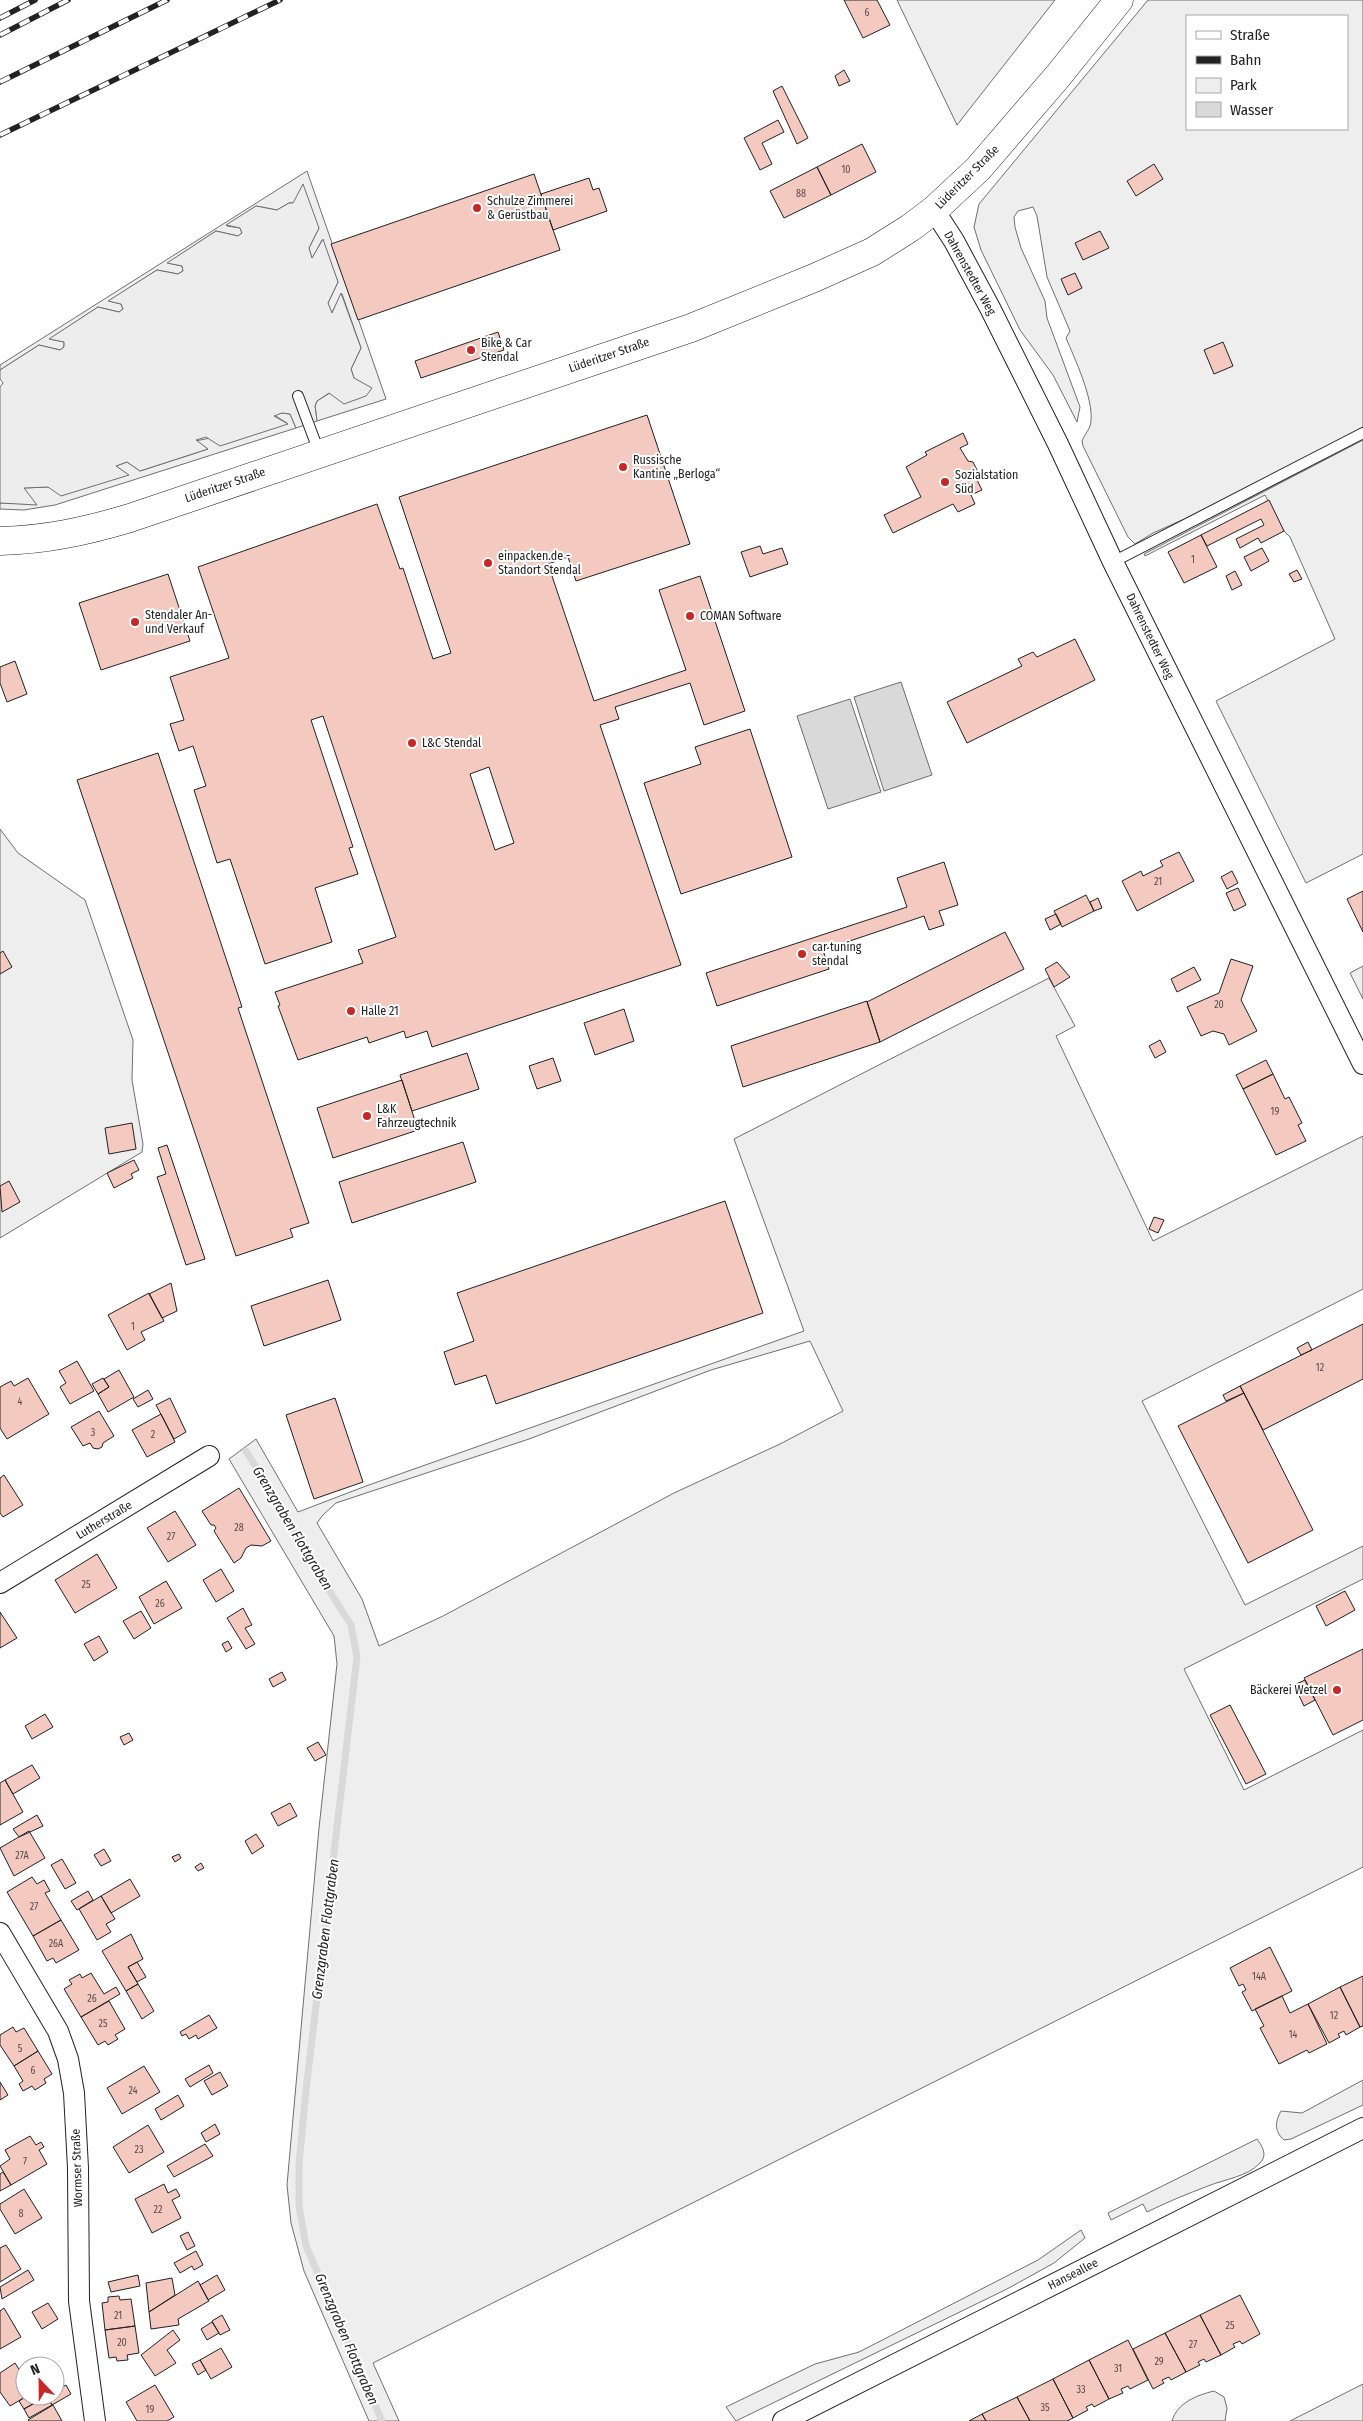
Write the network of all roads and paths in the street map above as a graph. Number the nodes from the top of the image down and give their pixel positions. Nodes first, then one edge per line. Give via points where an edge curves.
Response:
1 (1119, 0) edge
2 (934, 210) junction
3 (298, 396) dead end
4 (1363, 433) edge
5 (319, 452) junction
6 (0, 540) edge
7 (1113, 562) junction
8 (1363, 1064) edge
9 (209, 1456) dead end
10 (0, 1583) edge
11 (0, 1933) edge
12 (1363, 2128) edge
13 (95, 2421) edge
14 (783, 2421) edge

1 - 2 main road, Lüderitzer Straße via 1006,138
2 - 5 main road, Lüderitzer Straße via 872,252 751,305
2 - 7 street, Dahrenstedter Weg via 990,308
3 - 5 lane
4 - 7 lane
5 - 6 main road, Lüderitzer Straße via 82,532 51,538
7 - 8 street, Dahrenstedter Weg
9 - 10 street, Lutherstraße
11 - 13 street, Wormser Straße via 58,2031 68,2059 74,2093 78,2168 79,2301
12 - 14 street, Hanseallee

